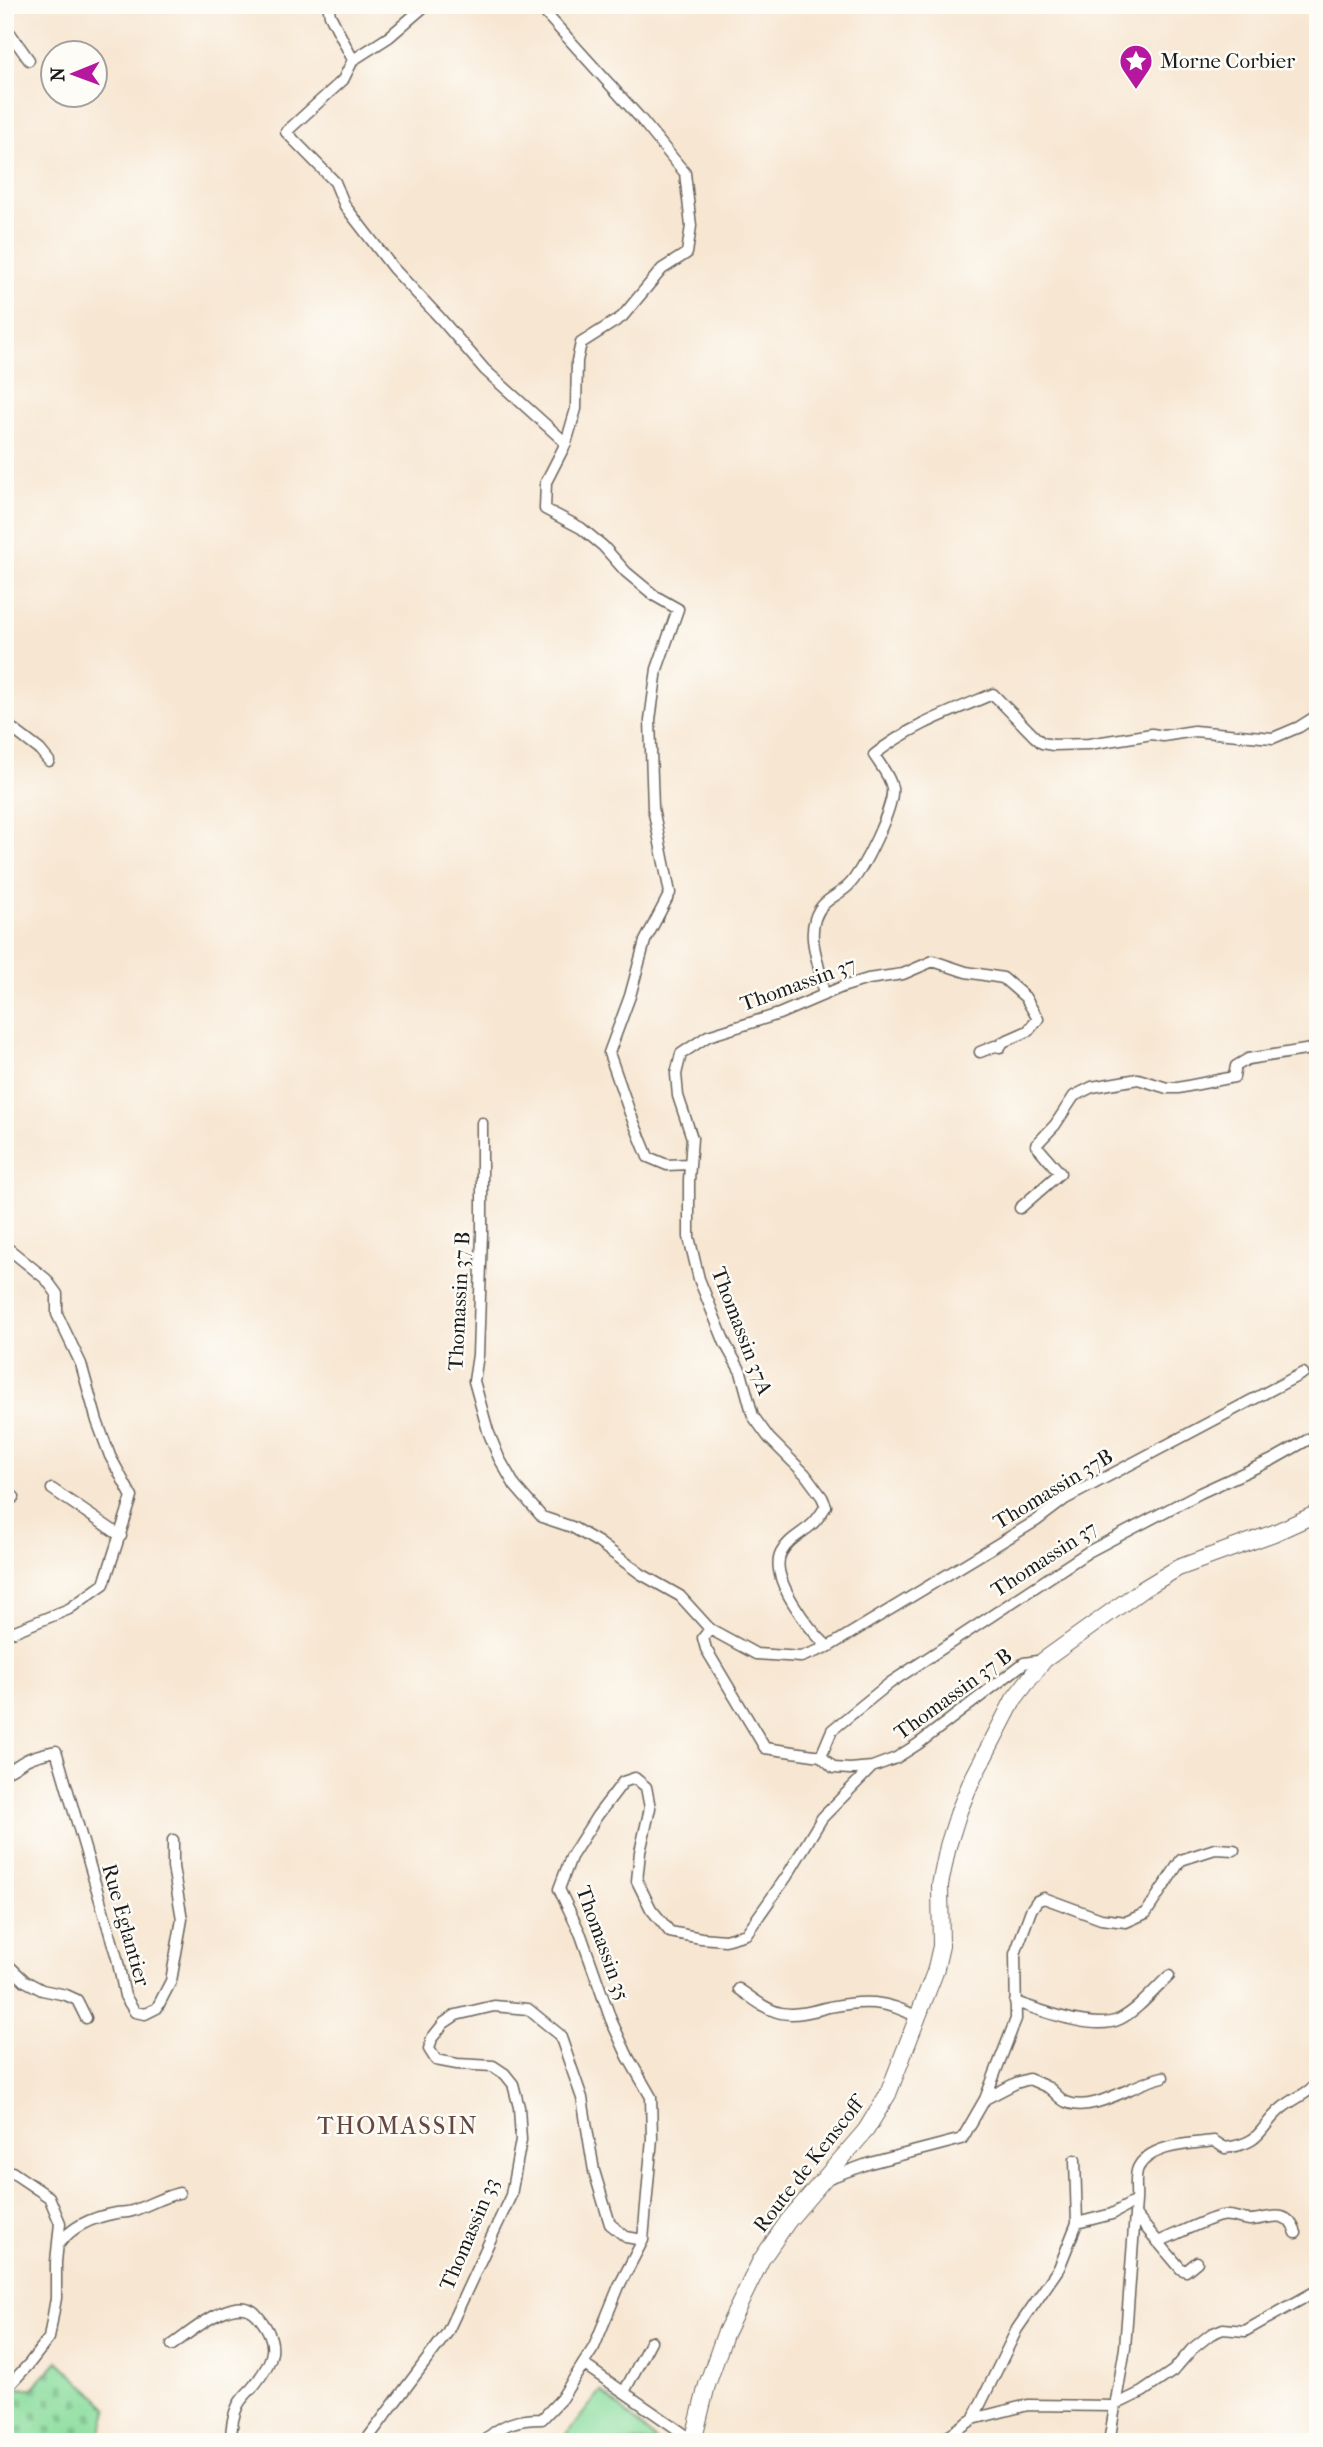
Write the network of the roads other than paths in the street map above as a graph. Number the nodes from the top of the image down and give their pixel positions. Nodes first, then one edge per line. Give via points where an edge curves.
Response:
1 (328, 5) edge
2 (426, 5) edge
3 (538, 5) edge
4 (5, 26) edge
5 (29, 60) dead end
6 (353, 60) junction
7 (566, 443) junction
8 (1318, 715) edge
9 (5, 727) edge
10 (49, 761) dead end
11 (823, 994) junction
12 (1318, 1048) edge
13 (980, 1052) dead end
14 (482, 1123) dead end
15 (690, 1164) junction
16 (1020, 1208) dead end
17 (5, 1246) edge
18 (1303, 1373) dead end
19 (1318, 1434) edge
20 (52, 1489) dead end
21 (1318, 1513) edge
22 (121, 1536) junction
23 (710, 1629) junction
24 (5, 1635) edge
25 (828, 1647) junction
26 (1044, 1660) junction
27 (821, 1756) junction
28 (872, 1767) junction
29 (5, 1772) edge
30 (173, 1840) dead end
31 (1234, 1850) dead end
32 (5, 1962) edge
33 (1169, 1976) dead end
34 (739, 1989) dead end
35 (1016, 2002) junction
36 (917, 2017) junction
37 (86, 2018) dead end
38 (1163, 2077) dead end
39 (1318, 2083) edge
40 (985, 2099) junction
41 (1075, 2160) dead end
42 (12, 2172) dead end
43 (821, 2181) junction
44 (179, 2193) dead end
45 (1136, 2201) junction
46 (1136, 2217) junction
47 (1077, 2223) junction
48 (1296, 2233) dead end
49 (643, 2239) junction
50 (1158, 2242) junction
51 (58, 2246) junction
52 (1197, 2262) dead end
53 (1318, 2290) edge
54 (651, 2341) dead end
55 (172, 2346) dead end
56 (583, 2364) junction
57 (5, 2390) edge
58 (624, 2392) junction
59 (1113, 2406) junction
60 (973, 2419) junction
61 (693, 2441) edge
62 (231, 2442) edge
63 (365, 2442) edge
64 (483, 2442) edge
65 (939, 2442) edge
66 (1109, 2442) edge

1 - 6 street
2 - 6 street
3 - 7 street via 685,173 691,226 687,253 662,269 622,317 581,343 576,409
4 - 5 street
6 - 7 street via 343,80 286,132 335,182 345,206 393,268 485,370
7 - 15 street via 546,482 545,509 581,528 625,572 678,610 657,669 650,720 653,808 670,893 645,941 609,1053 648,1157 667,1165
8 - 11 street via 1273,738 1194,732 1053,746 1042,743 993,694 896,739 874,755 891,783 892,794 871,851 848,887 826,900 814,922 812,937
9 - 10 street
11 - 13 street, Thomassin 37 via 868,979 903,974 933,961 1003,978 1025,997 1038,1019 1028,1031
11 - 15 street, Thomassin 37 via 779,1014 708,1036 681,1054 676,1074 692,1138
12 - 16 street via 1248,1059 1237,1066 1234,1077 1167,1088 1138,1079 1092,1087 1074,1096 1036,1145 1060,1173
14 - 23 street, Thomassin 37 B via 474,1381 499,1458 515,1486 542,1517 572,1527 680,1596
15 - 25 street, Thomassin 37A via 690,1237 699,1279 741,1372 753,1416 826,1506 808,1528 796,1534 781,1553 779,1564 783,1584
17 - 22 street via 46,1279 57,1294 57,1314 80,1364 110,1456 132,1497
18 - 25 street, Thomassin 37B via 1065,1499
19 - 27 street, Thomassin 37 via 1088,1552 890,1683 832,1730
20 - 22 street
21 - 26 main road, Route de Kenscoff via 1178,1568
22 - 24 street via 104,1584 69,1609
23 - 25 street via 756,1654 802,1657
23 - 27 street, Thomassin 37 B via 703,1638 706,1649 765,1748
26 - 28 street, Thomassin 37 B via 1024,1663 918,1744
26 - 36 main road, Route de Kenscoff via 1014,1699 959,1811 940,1885 941,1946
27 - 28 street, Thomassin 37 B via 834,1768
28 - 49 street, Thomassin 35 via 822,1818 746,1934 724,1940 670,1932 652,1909 637,1881 650,1808 646,1787 635,1778 623,1782 571,1857 559,1889 617,2032 651,2097
29 - 30 street, Rue Eglantier via 26,1760 57,1754 125,1996 135,2012 145,2014 157,2008 171,1981 183,1919
31 - 35 street via 1215,1849 1181,1860 1146,1913 1126,1922 1101,1919 1044,1898 1037,1901 1015,1954
32 - 37 street via 42,1990 77,2000
33 - 35 street via 1118,2021 1072,2021
34 - 36 street via 782,2014 881,2002
35 - 40 street via 1016,2019
36 - 43 main road, Route de Kenscoff via 888,2094 866,2130
38 - 40 street via 1087,2105 1065,2102 1029,2078
39 - 45 street via 1281,2109 1258,2137 1238,2146 1225,2148 1214,2140 1149,2154 1137,2169
40 - 43 street via 962,2139
41 - 47 street
42 - 51 street via 49,2197 60,2223
43 - 61 main road, Route de Kenscoff via 761,2260 725,2334
44 - 51 street via 84,2223 68,2231
45 - 46 street
45 - 47 street via 1112,2214
46 - 50 street
46 - 59 street via 1125,2347
47 - 60 street via 1059,2268 1017,2329
48 - 50 street via 1290,2223 1276,2216 1252,2220 1222,2216
49 - 56 street, Thomassin 35
49 - 63 street, Thomassin 33 via 626,2237 610,2224 594,2171 582,2098 560,2035 528,2009 494,2006 456,2015 444,2023 429,2049 436,2060 493,2066 513,2084 521,2140 511,2195 447,2333
50 - 52 street via 1186,2271
51 - 57 street via 49,2338
53 - 59 street via 1245,2331 1223,2329 1211,2334 1173,2371
54 - 58 street
55 - 62 street via 232,2308 251,2310 271,2334 273,2353 267,2370 238,2405
56 - 58 street
56 - 64 street, Thomassin 35 via 542,2419 524,2419 496,2429
58 - 61 street
59 - 60 street via 1028,2405
59 - 66 street
60 - 65 street

